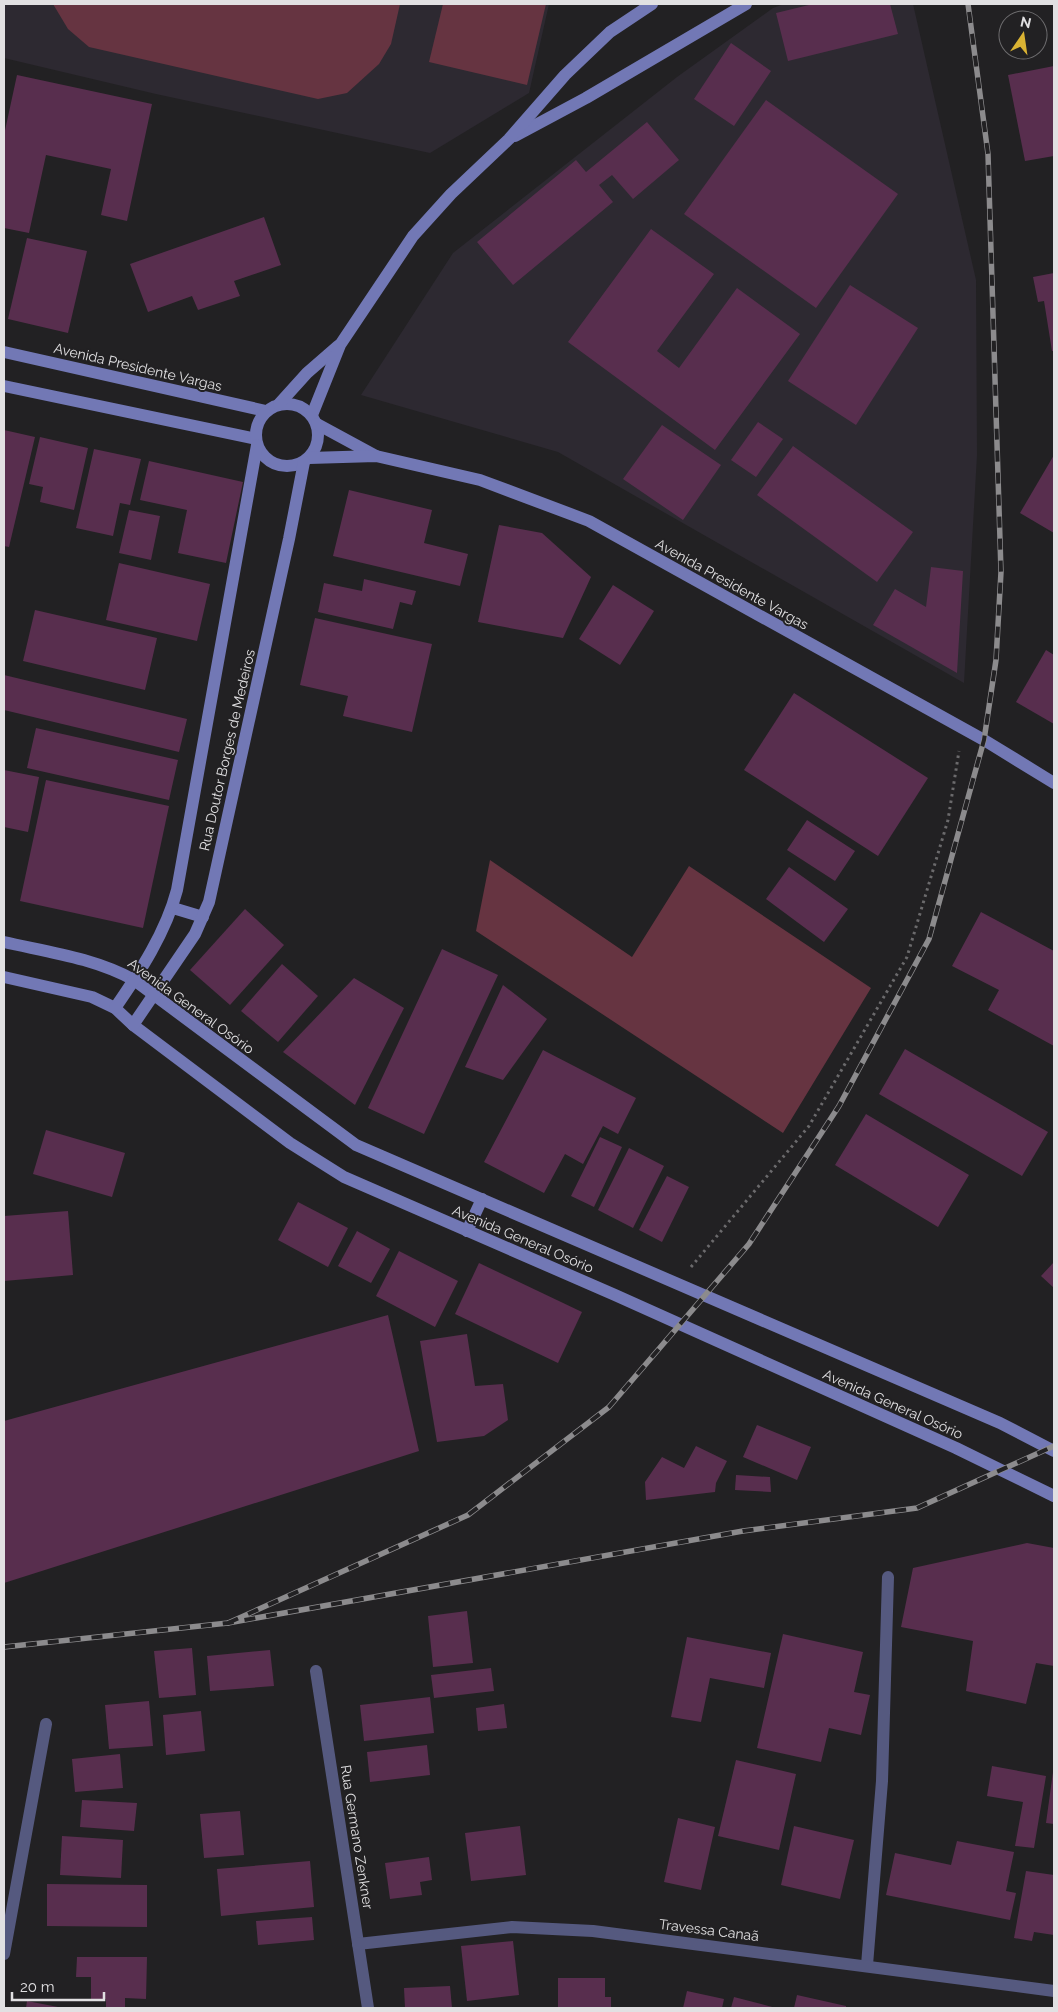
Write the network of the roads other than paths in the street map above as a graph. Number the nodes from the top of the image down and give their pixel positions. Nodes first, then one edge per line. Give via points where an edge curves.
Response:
1 (652, 4) edge
2 (746, 4) edge
3 (509, 139) junction
4 (340, 345) junction
5 (4, 352) edge
6 (4, 386) edge
7 (279, 404) junction
8 (266, 411) junction
9 (314, 420) junction
10 (256, 442) junction
11 (376, 456) junction
12 (306, 460) junction
13 (1054, 783) edge
14 (173, 908) junction
15 (203, 917) junction
16 (4, 942) edge
17 (4, 977) edge
18 (134, 980) junction
19 (154, 995) junction
20 (116, 1008) junction
21 (133, 1024) junction
22 (482, 1199) junction
23 (467, 1231) junction
24 (1054, 1451) edge
25 (1054, 1496) edge
26 (888, 1577) dead end
27 (316, 1671) dead end
28 (46, 1724) dead end
29 (358, 1944) junction
30 (4, 1954) edge
31 (867, 1965) junction
32 (1054, 1991) edge
33 (368, 2008) edge

1 - 3 main road via 610,32 565,75
2 - 3 main road
3 - 4 main road via 451,194 413,236
4 - 7 main road
4 - 9 main road
5 - 8 main road, Avenida Presidente Vargas
6 - 10 main road
7 - 8 main road
7 - 9 main road via 303,407
8 - 10 main road via 257,424
9 - 11 main road, Avenida Presidente Vargas
9 - 12 main road via 318,442
10 - 12 main road via 264,457 277,465 290,466
10 - 14 main road, Rua Doutor Borges de Medeiros
11 - 12 main road, Avenida Presidente Vargas
11 - 13 main road, Avenida Presidente Vargas via 480,480 589,522 963,729
12 - 15 main road, Rua Doutor Borges de Medeiros via 209,902
14 - 15 main road
14 - 18 main road, Rua Doutor Borges de Medeiros
15 - 19 main road, Rua Doutor Borges de Medeiros
16 - 18 main road, Avenida General Osório via 95,962
17 - 20 main road, Avenida General Osório via 74,992
18 - 19 main road, Avenida General Osório
18 - 20 main road, Rua Doutor Borges de Medeiros
19 - 21 main road, Rua Doutor Borges de Medeiros
19 - 22 main road, Avenida General Osório via 356,1145
20 - 21 main road, Avenida General Osório
21 - 23 main road, Avenida General Osório via 313,1158 344,1177
22 - 23 main road
22 - 24 main road, Avenida General Osório via 1000,1422
23 - 25 main road, Avenida General Osório via 956,1448
26 - 31 street via 882,1781
27 - 29 street, Rua Germano Zenkner
28 - 30 street
29 - 31 street, Travessa Canaã via 512,1927 593,1931
29 - 33 street, Rua Germano Zenkner
31 - 32 street, Travessa Canaã

